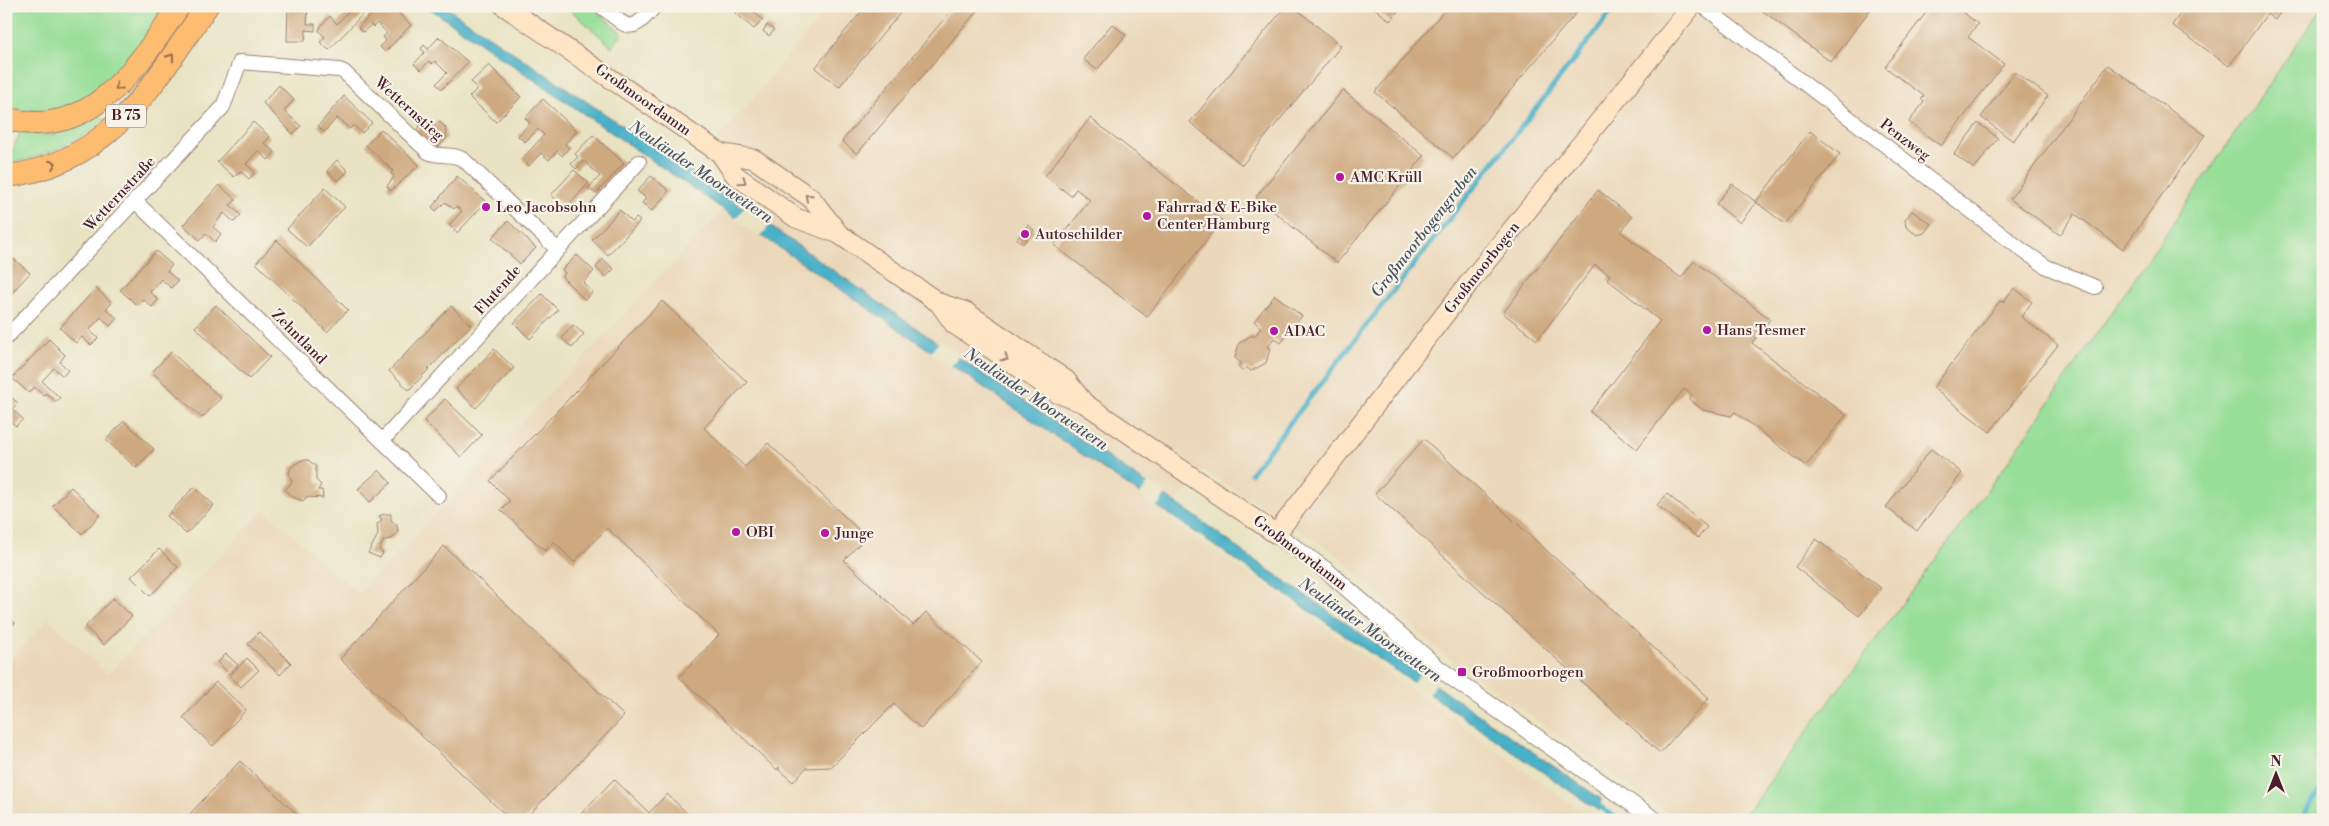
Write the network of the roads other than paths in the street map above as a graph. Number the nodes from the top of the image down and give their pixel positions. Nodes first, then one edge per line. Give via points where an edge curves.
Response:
1 (179, 6) edge
2 (207, 6) edge
3 (504, 6) edge
4 (515, 6) edge
5 (601, 6) edge
6 (655, 6) edge
7 (1692, 6) edge
8 (1703, 6) edge
9 (566, 47) junction
10 (240, 62) joint
11 (6, 118) edge
12 (720, 153) junction
13 (639, 162) dead end
14 (6, 176) edge
15 (136, 202) junction
16 (839, 234) junction
17 (557, 249) junction
18 (2095, 287) dead end
19 (939, 304) junction
20 (992, 330) junction
21 (964, 331) junction
22 (6, 338) edge
23 (1084, 403) junction
24 (382, 441) junction
25 (439, 496) dead end
26 (1276, 534) junction
27 (1655, 820) edge

1 -> 11 highway, B 75 via 132,71 99,103 57,120 26,122
14 -> 2 highway, B 75 via 56,164 83,151 108,133 140,100
3 - 9 main road, Großmoordamm
4 - 9 main road, Großmoordamm
5 - 6 street via 624,25 632,26 640,24
7 - 26 main road, Großmoorbogen via 1469,283
8 - 18 street, Penzweg via 2022,250 2047,267
9 - 12 main road, Großmoordamm
10 - 15 street, Wetternstraße via 223,107
10 - 17 street, Wetternstieg via 344,72 428,152 439,156 453,154 464,160
12 - 16 main road, Großmoordamm via 734,175 796,218
16 -> 12 main road, Großmoordamm via 812,198 754,159
13 - 17 street, Flutende
15 - 22 street, Wetternstraße
15 - 24 street, Zehntland
16 - 19 main road, Großmoordamm
17 - 24 street, Flutende
19 - 20 main road, Großmoordamm via 966,312
19 - 21 main road, Großmoordamm via 954,324
20 - 21 main road
20 - 23 main road, Großmoordamm via 1066,380
21 -> 23 main road, Großmoordamm via 1057,393
23 - 26 main road, Großmoordamm
24 - 25 street, Zehntland
26 - 27 street, Großmoordamm via 1326,570 1438,668

